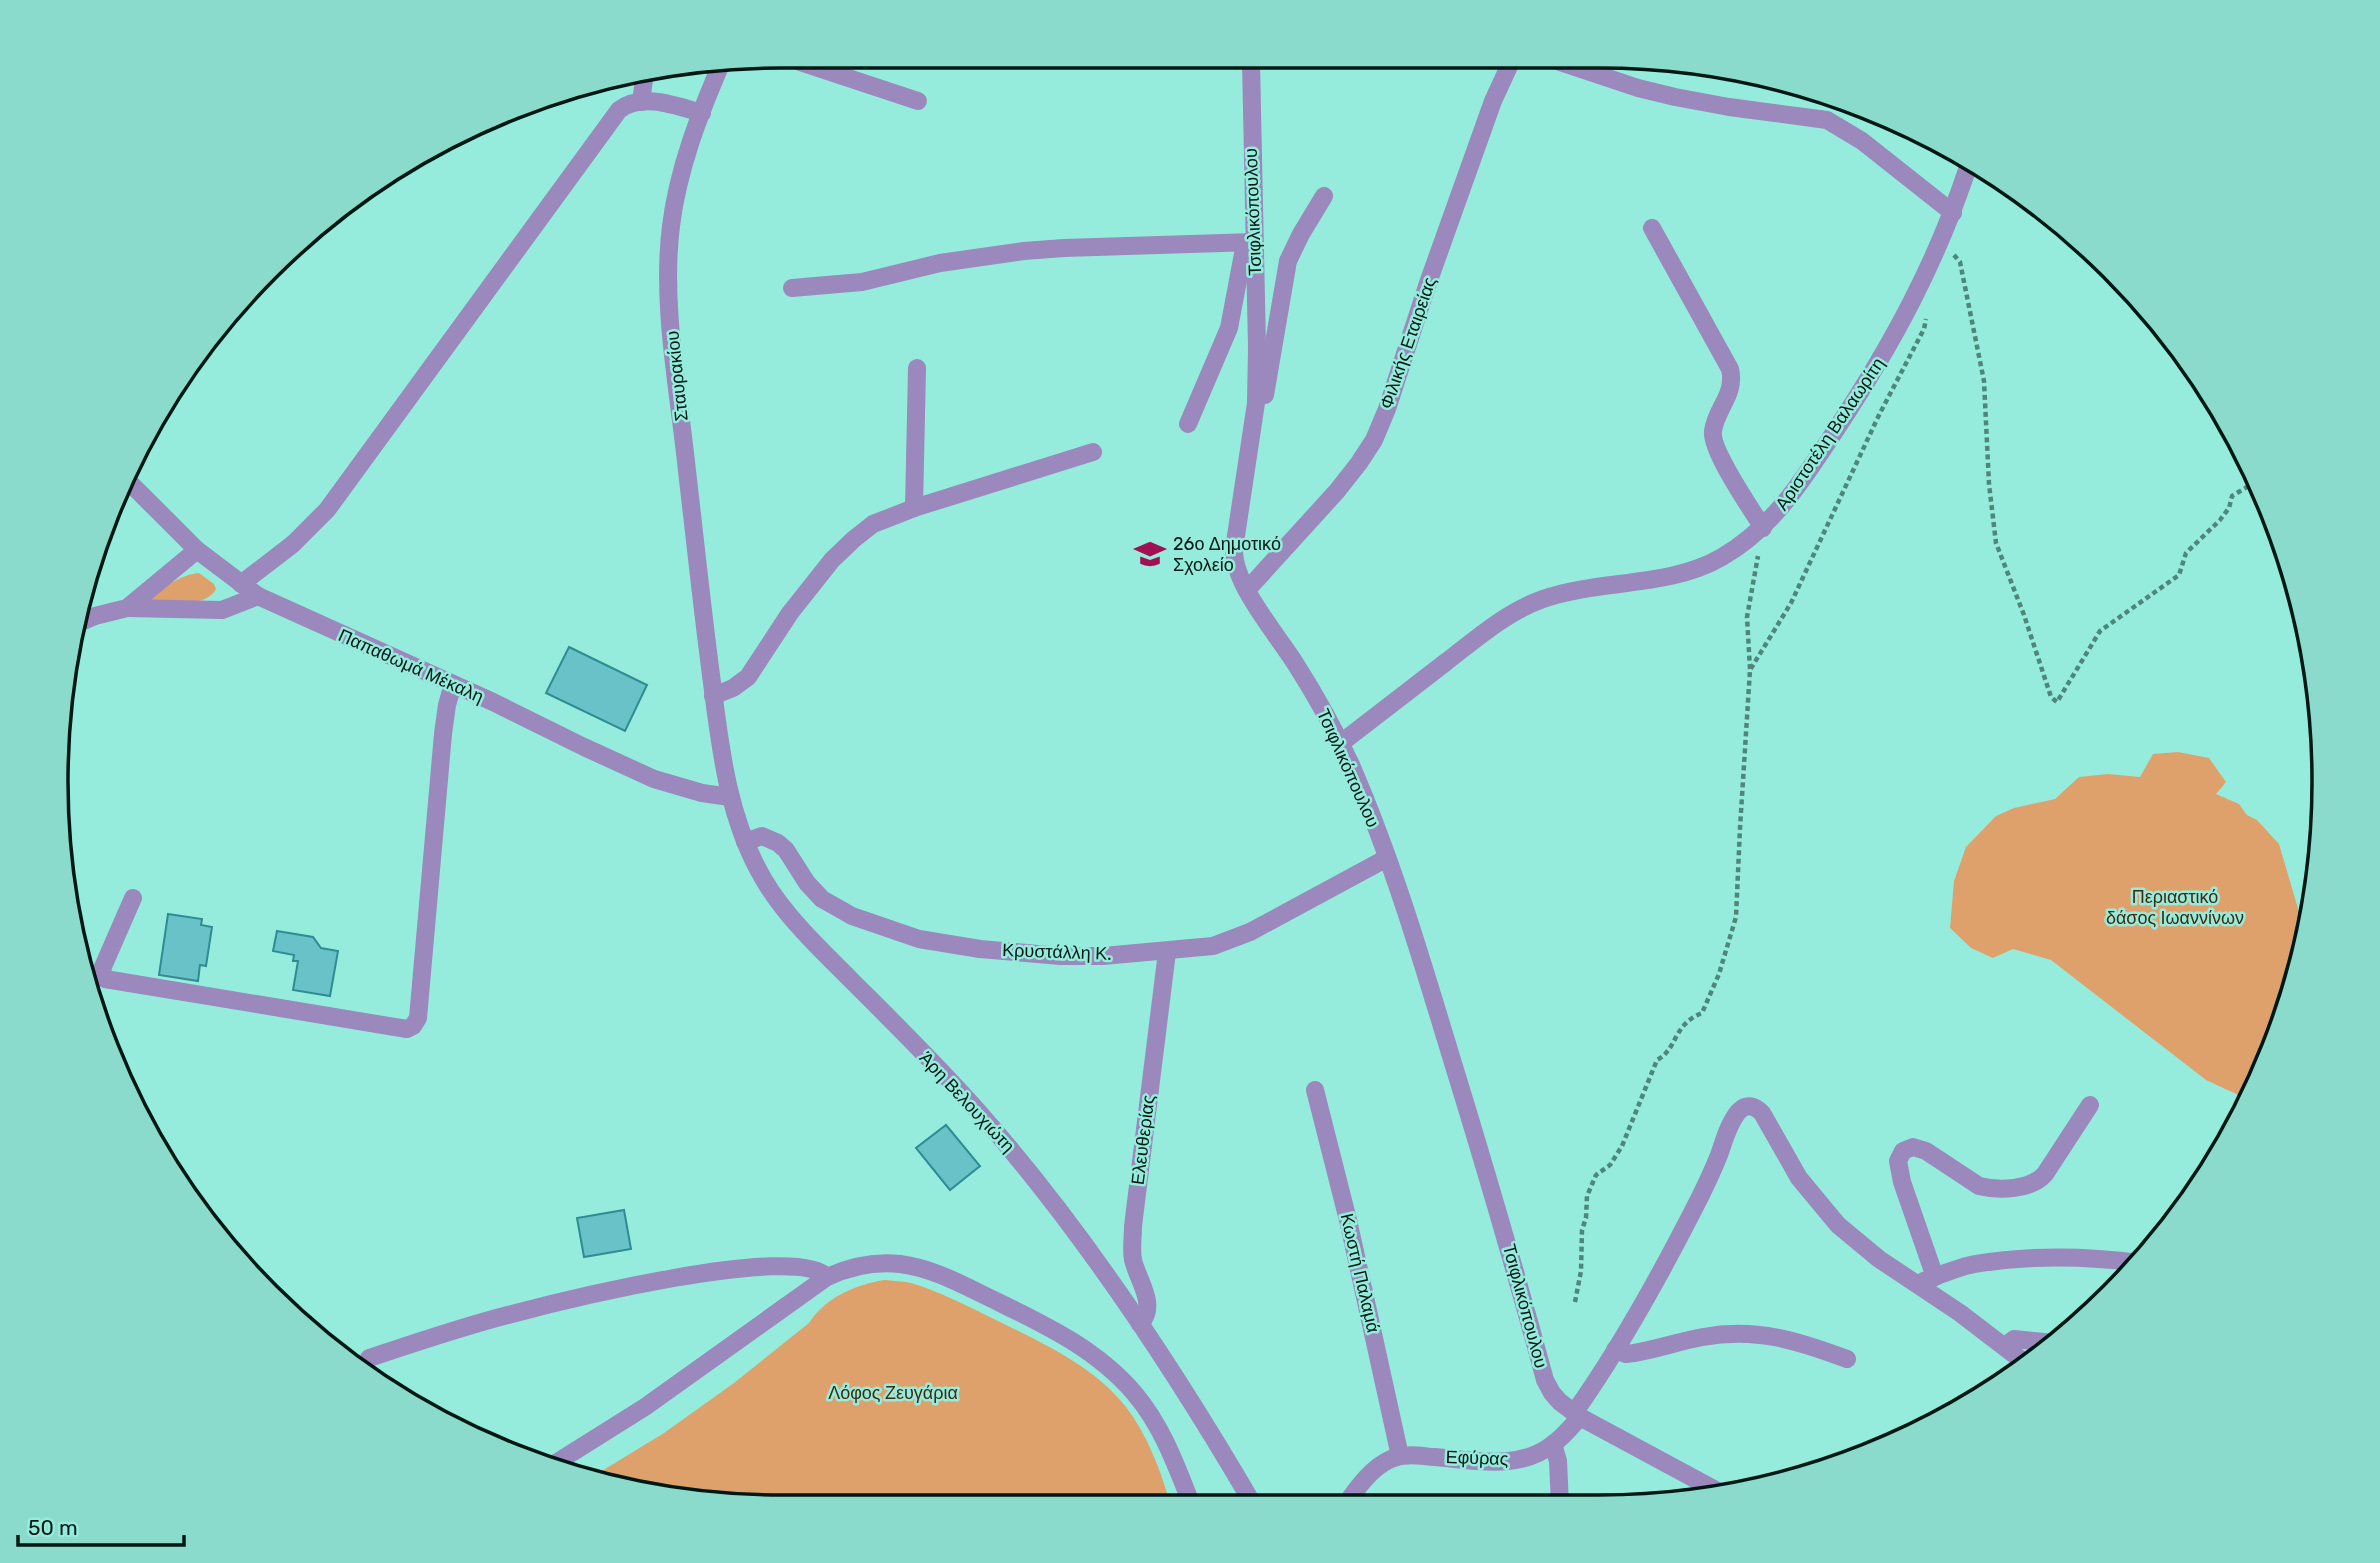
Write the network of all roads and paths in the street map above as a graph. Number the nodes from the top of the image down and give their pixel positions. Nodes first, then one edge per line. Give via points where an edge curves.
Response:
1 (818, 68) edge
2 (1251, 68) edge
3 (1508, 68) edge
4 (1578, 68) edge
5 (718, 71) edge
6 (644, 82) edge
7 (918, 101) dead end
8 (641, 102) junction
9 (702, 113) junction
10 (1967, 171) edge
11 (1324, 196) dead end
12 (1953, 213) junction
13 (1651, 228) dead end
14 (1254, 242) junction
15 (1942, 242) junction
16 (792, 288) dead end
17 (1926, 317) dead end
18 (917, 368) dead end
19 (1254, 418) junction
20 (1188, 424) dead end
21 (1093, 452) dead end
22 (133, 486) edge
23 (2247, 487) edge
24 (914, 508) junction
25 (1763, 528) junction
26 (197, 550) junction
27 (241, 584) junction
28 (1247, 590) junction
29 (258, 596) junction
30 (127, 608) junction
31 (88, 619) edge
32 (1750, 670) junction
33 (453, 684) junction
34 (713, 696) junction
35 (1341, 743) junction
36 (730, 797) junction
37 (746, 842) junction
38 (1387, 858) junction
39 (133, 898) dead end
40 (1167, 952) junction
41 (1315, 1090) dead end
42 (2090, 1105) dead end
43 (2126, 1262) edge
44 (827, 1277) junction
45 (1935, 1277) junction
46 (1916, 1283) junction
47 (1575, 1302) dead end
48 (1140, 1324) junction
49 (2040, 1342) edge
50 (2006, 1346) junction
51 (1615, 1350) junction
52 (2019, 1357) edge
53 (369, 1358) dead end
54 (1847, 1359) dead end
55 (1577, 1415) junction
56 (1553, 1444) junction
57 (1400, 1456) junction
58 (561, 1460) edge
59 (1708, 1486) edge
60 (1188, 1495) edge
61 (1247, 1495) edge
62 (1354, 1495) edge
63 (1560, 1495) edge

1 - 7 street
2 - 14 street, Τσιφλικόπουλου
3 - 28 street, Φιλικής Εταιρείας via 1374,440 1337,491
4 - 12 street via 1675,97 1827,120
5 - 9 street, Σταυρακίου
6 - 8 street
8 - 9 street
8 - 27 street via 619,110 327,510 293,544
9 - 34 street, Σταυρακίου via 675,201 669,280
10 - 12 street, Αριστοτέλη Βαλαωρίτη
11 - 19 street via 1288,261 1265,395
12 - 15 street, Αριστοτέλη Βαλαωρίτη
13 - 25 street via 1730,369 1730,394 1712,435 1722,461
14 - 16 street via 1024,251 967,258 862,282
14 - 19 street, Τσιφλικόπουλου
14 - 20 street via 1245,248 1229,328
15 - 23 path via 1960,262 1984,381 1996,543 2051,697 2057,702 2100,631 2179,575 2186,553 2220,520 2232,496
15 - 25 street, Αριστοτέλη Βαλαωρίτη via 1874,370 1787,503
17 - 32 path via 1801,582
18 - 24 street
19 - 28 street, Τσιφλικόπουλου via 1234,549 1235,566
21 - 24 street
22 - 26 street, Παπαθωμά Μέκαλη
24 - 34 street via 873,524 854,539 790,612 748,677
25 - 32 path via 1747,617
25 - 35 street, Αριστοτέλη Βαλαωρίτη via 1721,558 1691,570 1561,594 1527,606 1480,635
26 - 27 street, Παπαθωμά Μέκαλη
26 - 30 street
27 - 29 street, Παπαθωμά Μέκαλη
28 - 35 street, Τσιφλικόπουλου
29 - 30 street via 215,611
29 - 33 street, Παπαθωμά Μέκαλη
30 - 31 street
32 - 47 path via 1736,917 1702,1013 1690,1018 1666,1055 1657,1060 1622,1146 1610,1165 1596,1175 1587,1196
33 - 36 street, Παπαθωμά Μέκαλη via 654,779
33 - 39 street via 443,734 418,1018 413,1026 407,1029 105,979 102,970
34 - 36 street, Άρη Βελουχιώτη
35 - 38 street, Τσιφλικόπουλου
36 - 37 street, Άρη Βελουχιώτη
37 - 40 street, Κρυστάλλη Κ. via 762,836 773,839 814,891 832,906 919,939 1060,956
37 - 48 street, Άρη Βελουχιώτη via 782,906 1009,1147
38 - 40 street, Κρυστάλλη Κ. via 1234,939
38 - 55 street, Τσιφλικόπουλου via 1490,1182 1545,1380 1552,1393
40 - 48 street, Ελευθερίας via 1133,1226 1133,1262 1148,1306
41 - 57 street, Κωστή Παλαμά
42 - 45 street via 2045,1174 2029,1186 1979,1186 1926,1151 1913,1147 1903,1151 1898,1161 1902,1182
43 - 45 street via 2019,1259 1972,1264
44 - 53 street via 812,1268 779,1266 683,1277 506,1316
44 - 58 street via 645,1407
44 - 60 street via 868,1264 916,1266 1067,1337 1104,1362 1137,1396 1162,1435
45 - 46 street
46 - 50 street
46 - 51 street, Εφύρας via 1831,1218 1799,1178 1762,1113 1749,1106 1735,1118 1690,1217
48 - 61 street, Άρη Βελουχιώτη
49 - 50 street via 2014,1339
50 - 52 street
51 - 54 street via 1626,1354 1702,1337 1771,1335
51 - 55 street, Εφύρας
55 - 56 street, Εφύρας
55 - 59 street
56 - 57 street, Εφύρας via 1531,1456 1502,1462
56 - 63 street
57 - 62 street via 1379,1467

